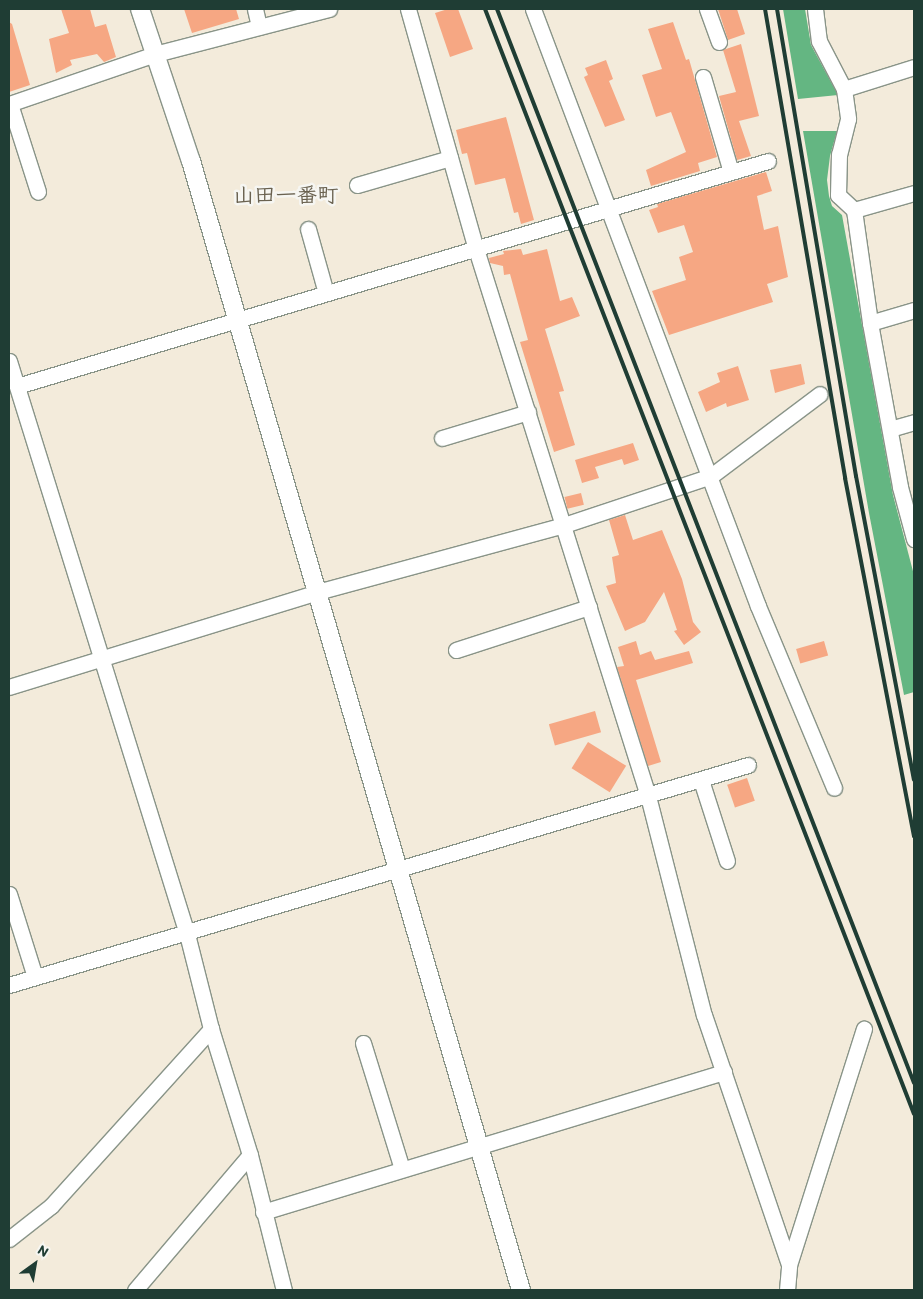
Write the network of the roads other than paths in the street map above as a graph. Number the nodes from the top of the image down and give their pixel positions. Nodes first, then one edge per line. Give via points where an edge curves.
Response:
1 (140, 9) edge
2 (255, 9) edge
3 (328, 9) edge
4 (408, 9) edge
5 (533, 9) edge
6 (708, 9) edge
7 (815, 9) edge
8 (260, 27) junction
9 (719, 42) dead end
10 (155, 54) junction
11 (914, 67) edge
12 (703, 77) dead end
13 (844, 90) junction
14 (9, 104) edge
15 (450, 158) junction
16 (768, 161) dead end
17 (731, 172) junction
18 (357, 185) dead end
19 (38, 192) dead end
20 (914, 193) edge
21 (610, 209) junction
22 (854, 210) junction
23 (308, 229) dead end
24 (476, 249) junction
25 (326, 293) junction
26 (914, 310) edge
27 (237, 319) junction
28 (870, 323) junction
29 (9, 361) edge
30 (17, 386) junction
31 (820, 394) dead end
32 (528, 412) junction
33 (914, 422) edge
34 (890, 428) junction
35 (442, 438) dead end
36 (711, 476) junction
37 (564, 525) junction
38 (914, 539) edge
39 (317, 592) junction
40 (589, 607) junction
41 (456, 650) dead end
42 (104, 658) junction
43 (9, 687) edge
44 (748, 765) dead end
45 (701, 780) junction
46 (834, 788) dead end
47 (648, 796) junction
48 (726, 861) dead end
49 (399, 870) junction
50 (9, 894) edge
51 (187, 934) junction
52 (35, 977) junction
53 (9, 985) edge
54 (211, 1029) junction
55 (864, 1029) dead end
56 (362, 1043) dead end
57 (724, 1072) junction
58 (479, 1146) junction
59 (250, 1155) junction
60 (402, 1169) junction
61 (264, 1212) junction
62 (9, 1239) edge
63 (789, 1265) junction
64 (135, 1290) edge
65 (284, 1290) edge
66 (520, 1290) edge
67 (787, 1290) edge

1 - 10 street
2 - 8 street
3 - 8 street
4 - 15 street
5 - 21 street
6 - 9 street
7 - 13 street via 819,41
8 - 10 street
10 - 14 street
10 - 27 street
11 - 13 street
12 - 17 street
13 - 22 street via 848,119 836,176 838,195
14 - 19 street
15 - 18 street
15 - 24 street
16 - 17 street
17 - 21 street
20 - 22 street
21 - 24 street
21 - 36 street
22 - 28 street
23 - 25 street
24 - 25 street
24 - 32 street
25 - 27 street
26 - 28 street
27 - 30 street
27 - 39 street
28 - 34 street
29 - 30 street
30 - 42 street
31 - 36 street
32 - 35 street
32 - 37 street
33 - 34 street
34 - 38 street via 900,487
36 - 37 street
36 - 46 street via 758,606
37 - 39 street
37 - 40 street
39 - 42 street
39 - 49 street
40 - 41 street
40 - 47 street
42 - 43 street
42 - 51 street
44 - 45 street
45 - 47 street
45 - 48 street
47 - 49 street
47 - 57 street via 704,1015
49 - 51 street
49 - 58 street
50 - 52 street
51 - 52 street
51 - 54 street
52 - 53 street
54 - 59 street
54 - 62 street via 51,1206
55 - 63 street
56 - 60 street
57 - 58 street
57 - 63 street
58 - 60 street
58 - 66 street
59 - 61 street
59 - 64 street
60 - 61 street
61 - 65 street
63 - 67 street

